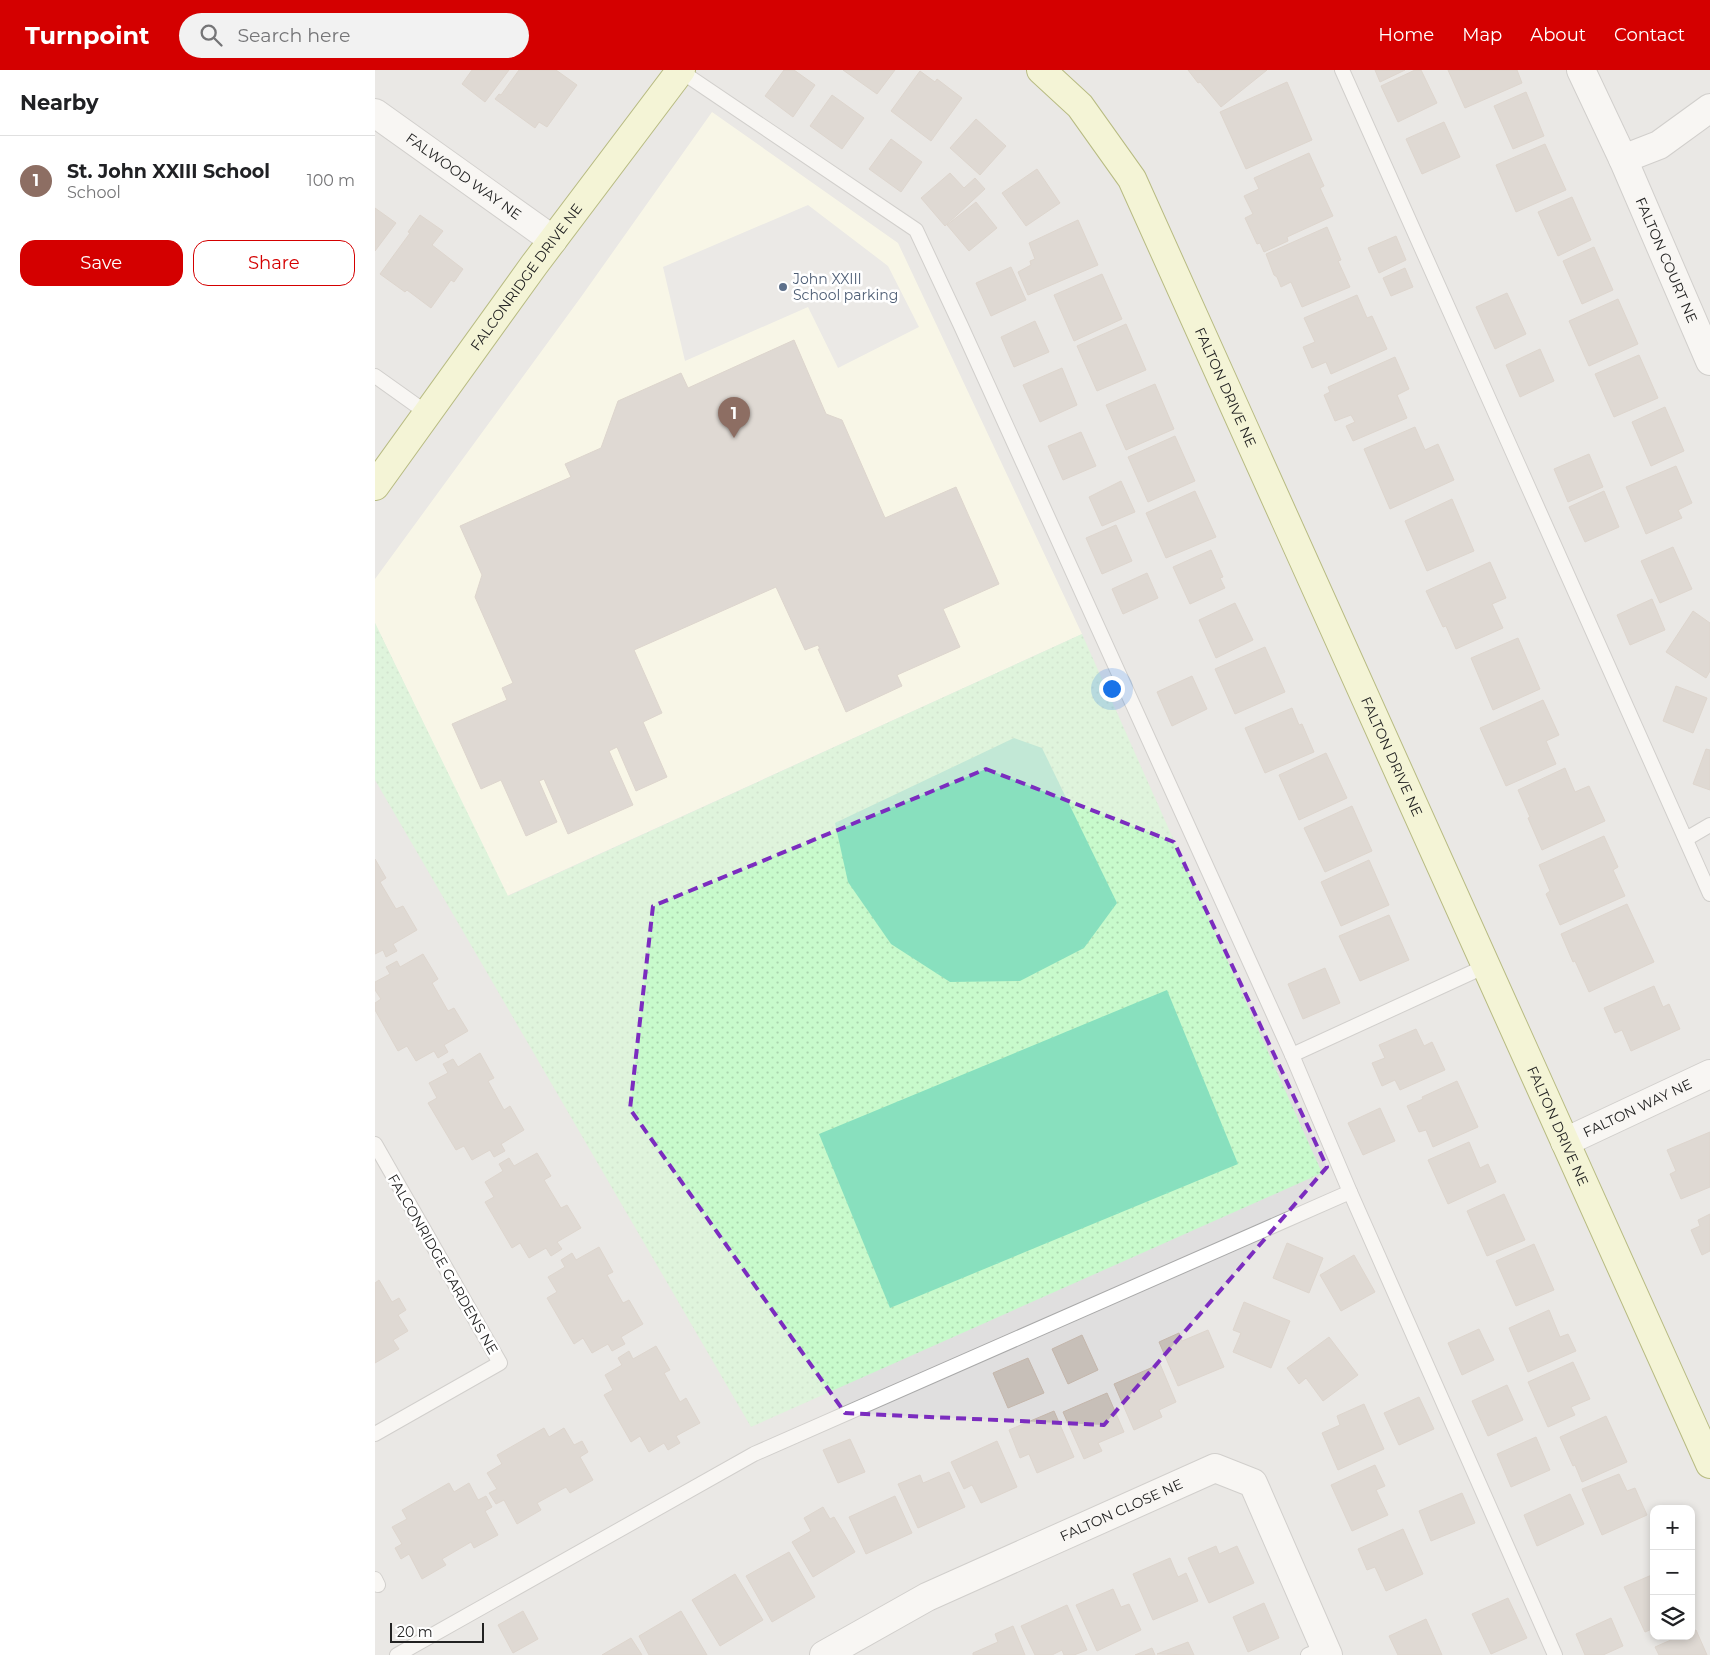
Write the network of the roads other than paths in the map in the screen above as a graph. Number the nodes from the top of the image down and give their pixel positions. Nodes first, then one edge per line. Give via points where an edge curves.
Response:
1 (680, 70) edge
2 (1041, 70) edge
3 (1342, 70) edge
4 (1581, 70) edge
5 (1710, 108) edge
6 (375, 113) edge
7 (1623, 159) junction
8 (553, 240) junction
9 (1710, 361) edge
10 (375, 376) edge
11 (427, 413) junction
12 (375, 486) edge
13 (1710, 826) edge
14 (1686, 839) junction
15 (1710, 894) edge
16 (1485, 966) junction
17 (1292, 1055) junction
18 (1710, 1074) edge
19 (1565, 1142) junction
20 (375, 1144) edge
21 (1350, 1192) junction
22 (375, 1434) edge
23 (1710, 1464) edge
24 (1321, 1653) edge
25 (397, 1655) edge
26 (824, 1655) edge
27 (1555, 1655) edge

1 - 8 street, FALCONRIDGE DRIVE NE
1 - 17 lane via 916,230
2 - 16 street, FALTON DRIVE NE via 1080,106 1132,179
3 - 14 lane
4 - 7 street
5 - 7 street via 1659,145
6 - 8 street, FALWOOD WAY NE
7 - 9 street, FALTON COURT NE
8 - 11 street, FALCONRIDGE DRIVE NE
10 - 11 lane
11 - 12 street, FALCONRIDGE DRIVE NE
13 - 14 lane
14 - 15 lane
16 - 17 lane
16 - 19 street, FALTON DRIVE NE
17 - 21 lane
18 - 19 street, FALTON WAY NE
19 - 23 street, FALTON DRIVE NE
20 - 22 lane, FALCONRIDGE GARDENS NE via 500,1363
21 - 25 lane via 754,1454
21 - 27 lane
24 - 26 street, FALTON CLOSE NE via 1253,1483 1215,1468 927,1597

